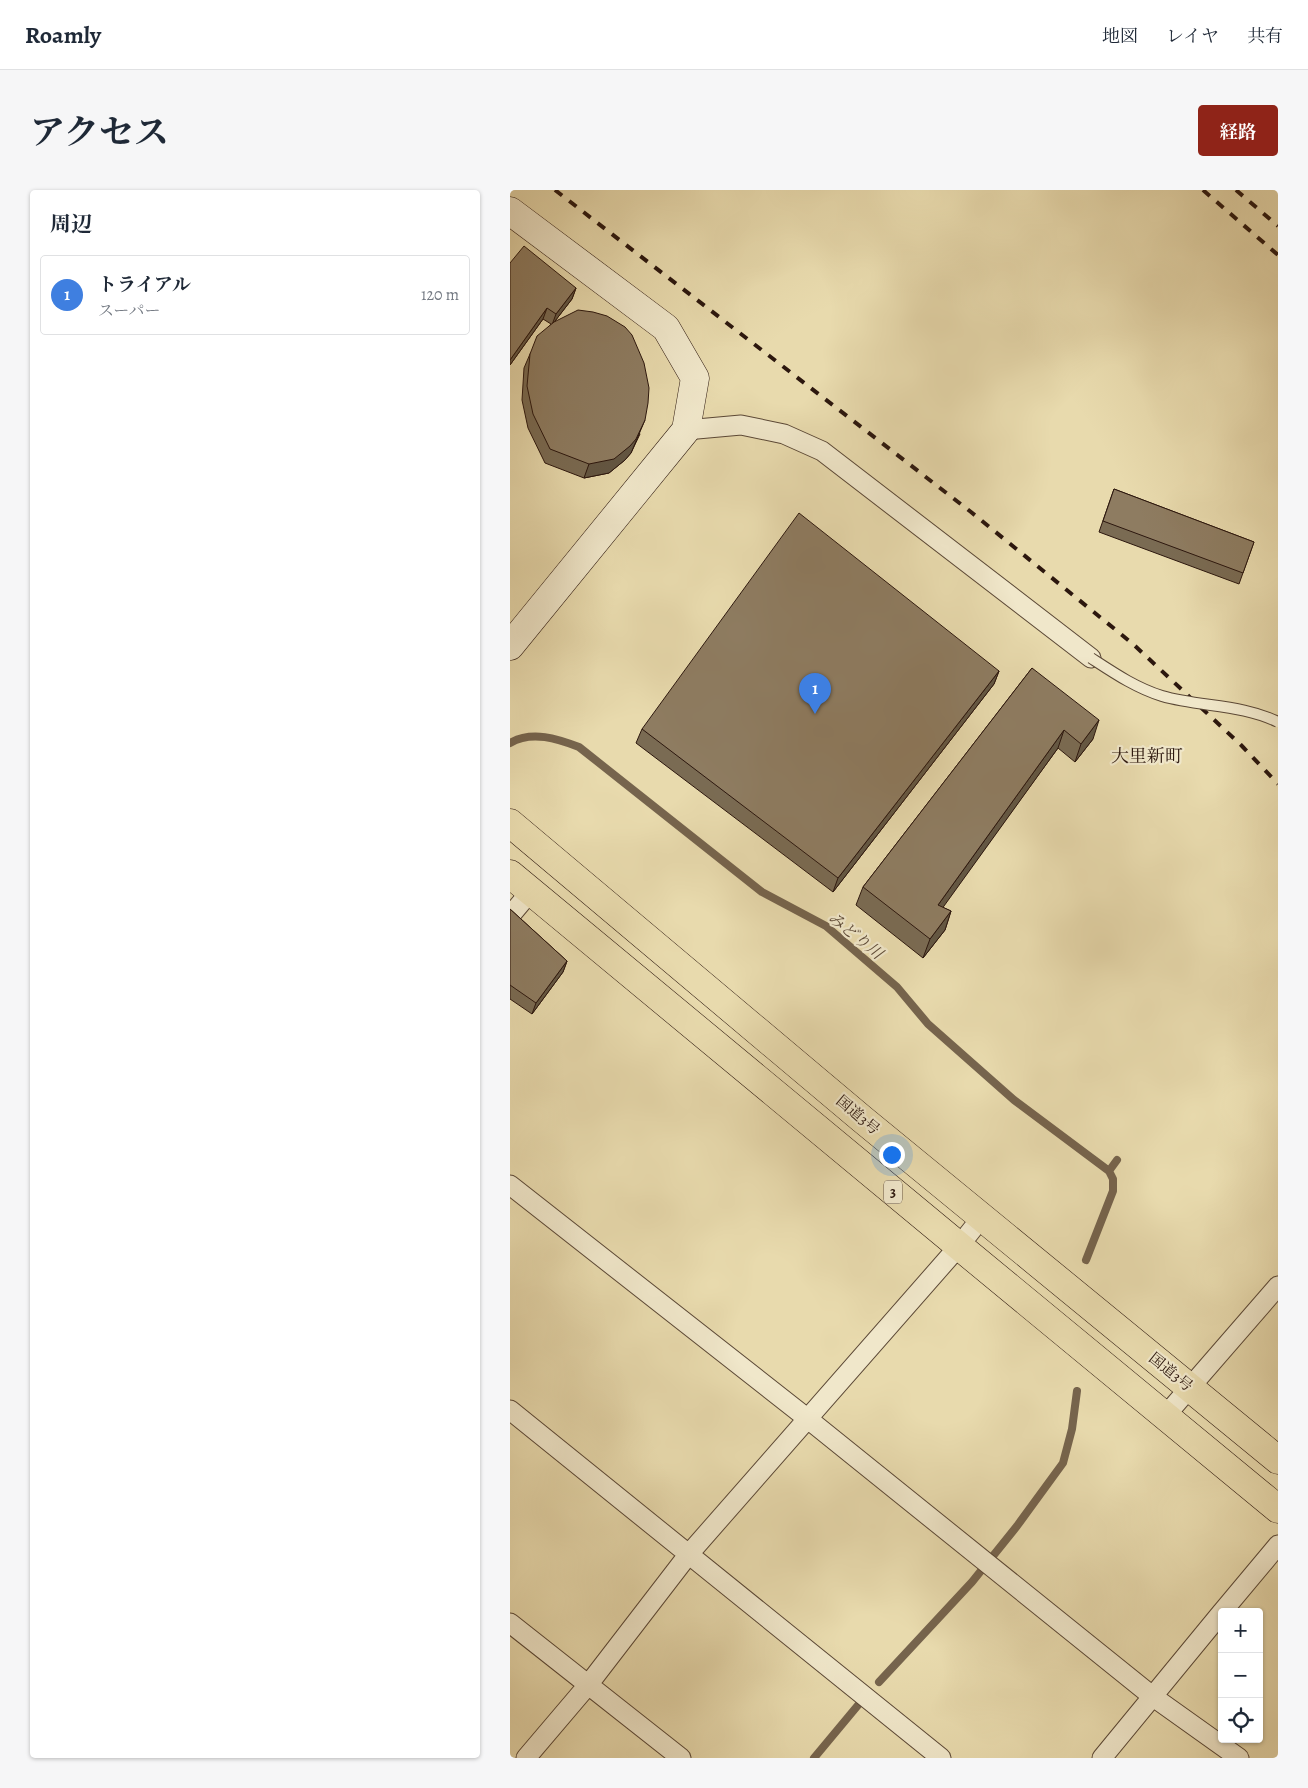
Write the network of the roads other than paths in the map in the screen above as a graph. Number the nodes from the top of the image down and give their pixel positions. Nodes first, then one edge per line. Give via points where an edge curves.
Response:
1 (510, 211) edge
2 (686, 430) junction
3 (510, 646) edge
4 (1091, 658) joint
5 (1278, 722) edge
6 (510, 823) edge
7 (510, 874) edge
8 (531, 891) junction
9 (510, 916) edge
10 (510, 1184) edge
11 (982, 1217) junction
12 (959, 1246) junction
13 (1278, 1286) edge
14 (1190, 1388) junction
15 (510, 1410) edge
16 (1166, 1415) junction
17 (808, 1419) junction
18 (1278, 1460) edge
19 (1278, 1508) edge
20 (1278, 1545) edge
21 (688, 1555) junction
22 (1225, 1608) edge
23 (1218, 1617) edge
24 (510, 1622) edge
25 (588, 1685) junction
26 (1152, 1696) junction
27 (526, 1758) edge
28 (682, 1758) edge
29 (941, 1758) edge
30 (1102, 1758) edge
31 (1239, 1758) edge

1 - 2 street via 666,328 695,378
2 - 3 street
2 - 4 street via 741,425 784,434 822,451
4 - 5 lane, bridge via 1132,684 1163,696 1242,710
6 - 11 highway, 国道3号 / 3
7 - 8 highway, 3
8 - 9 street
8 - 12 highway, 3
10 - 17 street
11 - 12 street
11 - 14 highway, 国道3号 / 3
12 - 16 highway, 3
12 - 17 street
13 - 14 street
14 - 16 street
14 - 18 highway, 国道3号 / 3
15 - 21 street
16 - 19 highway, 3
17 - 21 street
17 - 26 street
20 - 22 street
21 - 25 street
21 - 29 street
23 - 26 street
24 - 25 street
25 - 27 street
25 - 28 street
26 - 30 street
26 - 31 street

